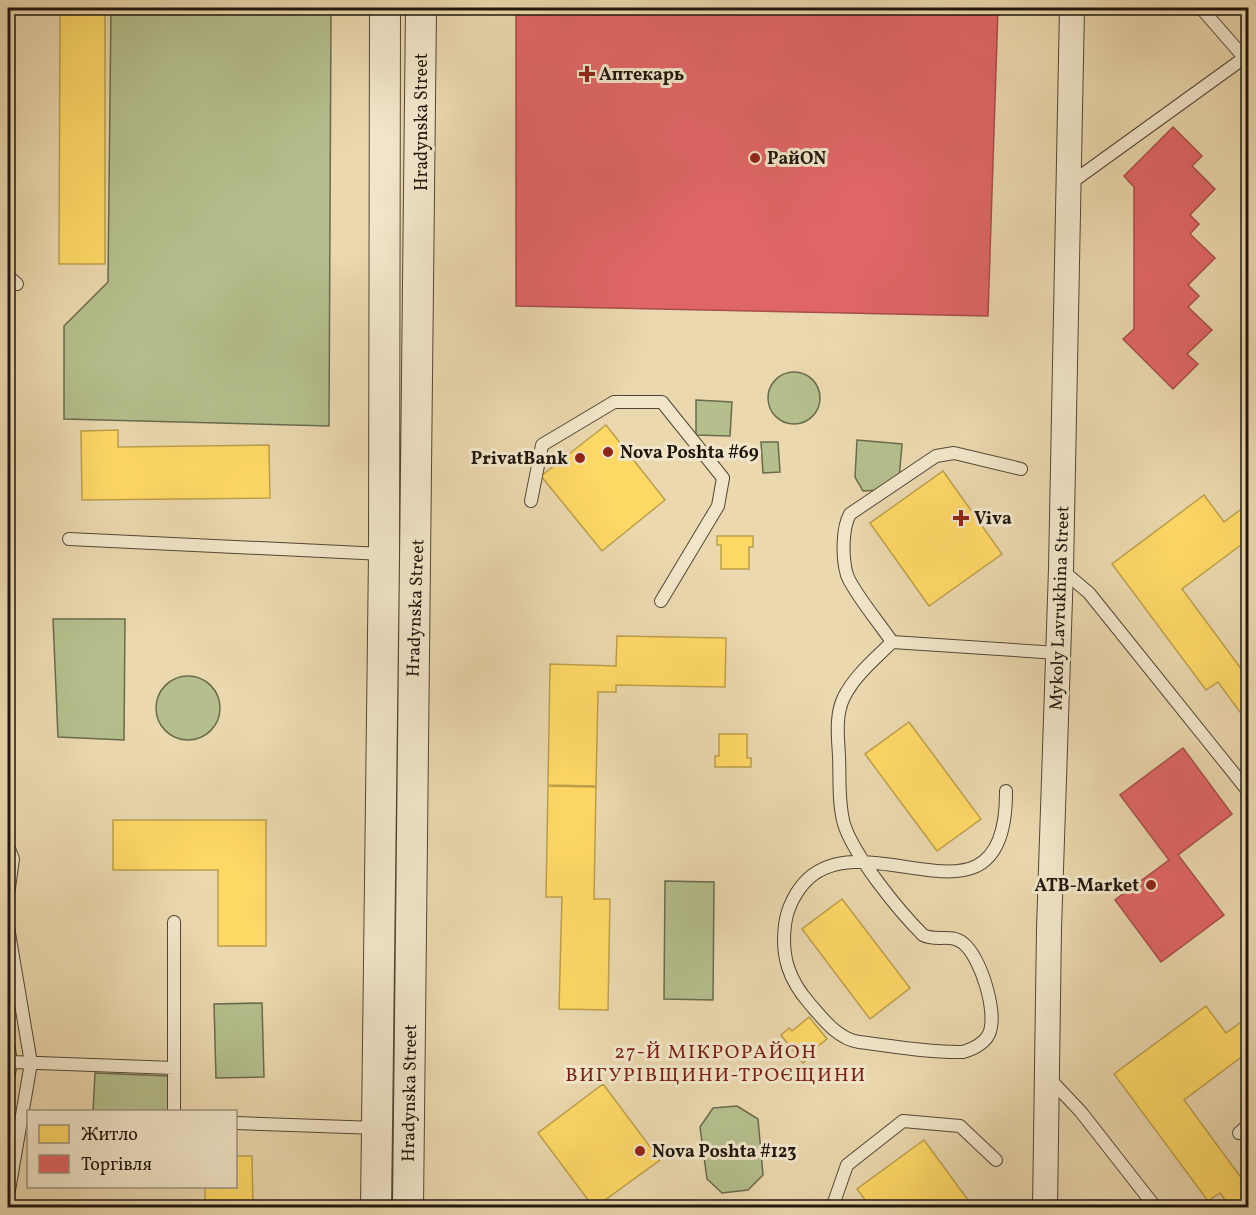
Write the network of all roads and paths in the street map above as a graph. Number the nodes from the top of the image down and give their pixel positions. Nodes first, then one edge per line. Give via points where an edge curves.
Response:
1 (385, 8) edge
2 (421, 8) edge
3 (1072, 8) edge
4 (1201, 8) edge
5 (1246, 60) edge
6 (1068, 185) junction
7 (1021, 469) dead end
8 (531, 501) dead end
9 (69, 538) dead end
10 (384, 554) junction
11 (1061, 569) junction
12 (661, 601) dead end
13 (892, 642) junction
14 (1058, 653) junction
15 (1006, 791) dead end
16 (1248, 791) edge
17 (8, 846) edge
18 (864, 863) junction
19 (8, 895) edge
20 (174, 922) dead end
21 (8, 927) edge
22 (8, 1043) edge
23 (11, 1062) junction
24 (31, 1063) junction
25 (174, 1068) junction
26 (1047, 1076) junction
27 (8, 1079) edge
28 (174, 1110) edge
29 (237, 1123) edge
30 (377, 1128) junction
31 (996, 1160) dead end
32 (8, 1196) edge
33 (376, 1208) edge
34 (408, 1208) edge
35 (832, 1208) edge
36 (1045, 1208) edge
37 (1156, 1208) edge

1 - 10 street, Hradynska Street
2 - 34 street, Hradynska Street
3 - 6 street, Mykoly Lavrukhina Street
4 - 5 lane
5 - 6 lane
6 - 11 street, Mykoly Lavrukhina Street
7 - 13 lane via 954,453 936,456 850,514 844,555 847,576
8 - 12 lane via 542,445 614,402 662,402 723,478 718,506
9 - 10 lane
10 - 30 street, Hradynska Street
11 - 14 street, Mykoly Lavrukhina Street
11 - 16 lane via 1089,593
13 - 14 lane
13 - 18 lane via 863,670 844,698 837,724 844,824
14 - 26 street, Mykoly Lavrukhina Street
15 - 18 lane via 1004,828 998,846 970,869 948,872
17 - 19 lane via 13,859
18 - 18 lane via 923,935 933,939 953,937 971,951 982,973 992,1014 990,1032 976,1047 956,1052 845,1039 799,992 785,964 782,945 786,916 800,886 820,869 843,862
20 - 25 lane
21 - 24 lane
22 - 23 lane
23 - 24 lane
23 - 27 lane
24 - 25 lane
24 - 32 lane
25 - 28 lane
26 - 36 street, Mykoly Lavrukhina Street
26 - 37 lane via 1081,1112
29 - 30 lane
30 - 33 street, Hradynska Street
31 - 35 lane via 960,1126 903,1121 847,1165

